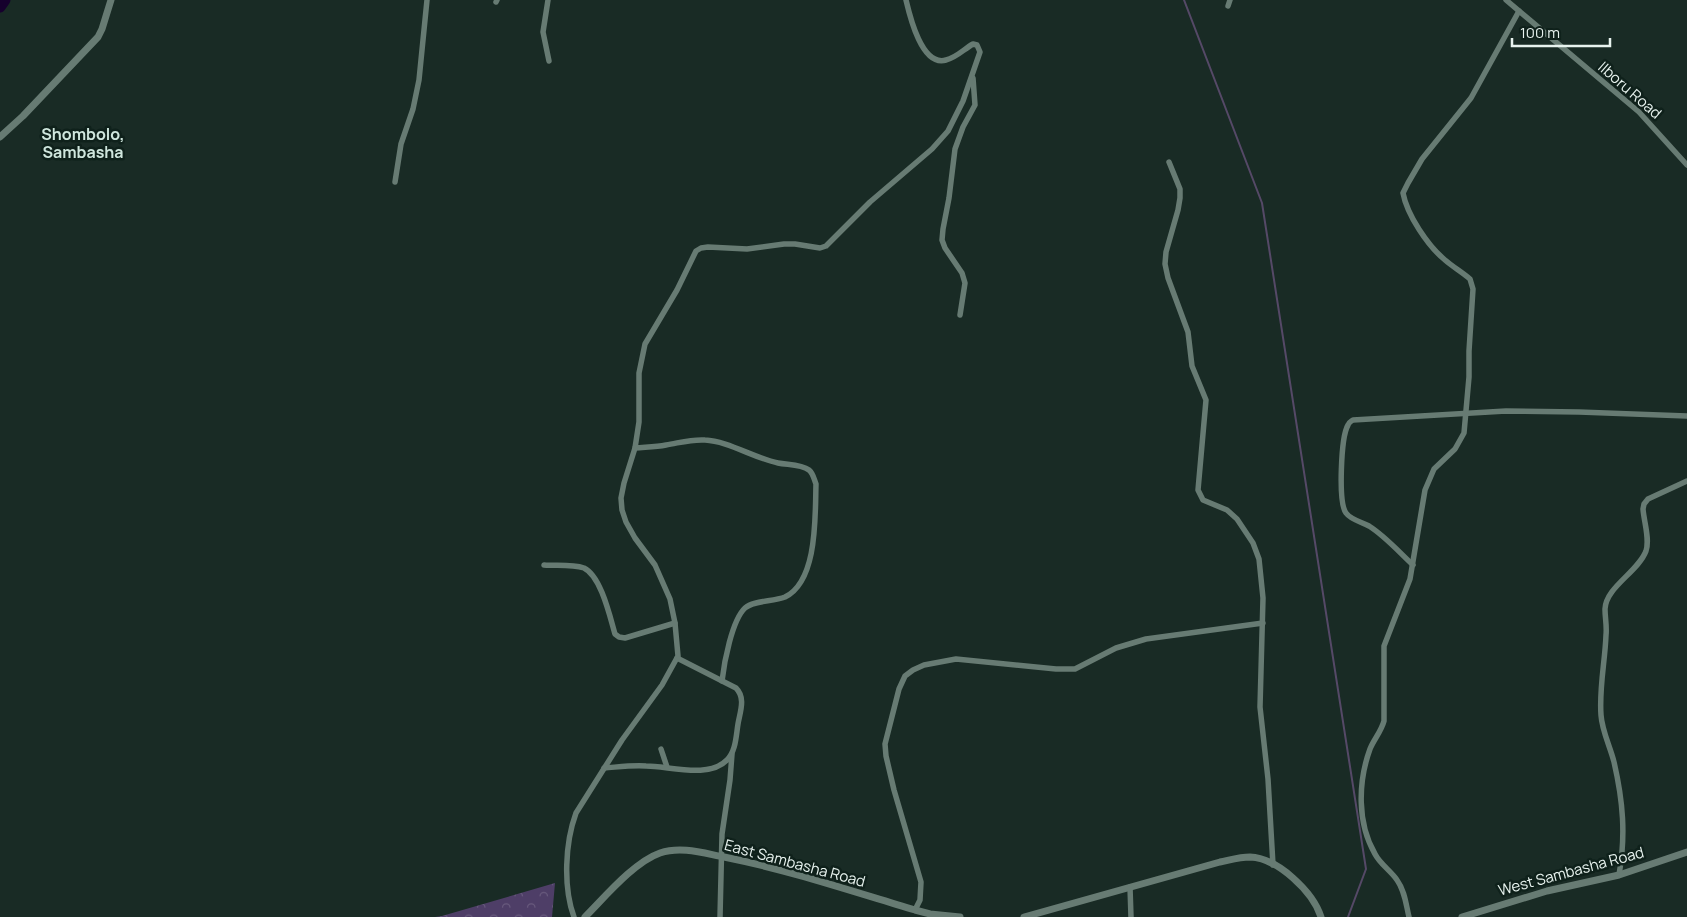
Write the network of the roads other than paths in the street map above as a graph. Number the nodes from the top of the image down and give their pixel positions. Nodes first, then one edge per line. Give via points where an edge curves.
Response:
1 (111, 0) edge
2 (427, 0) edge
3 (548, 0) edge
4 (906, 0) edge
5 (1506, 0) edge
6 (1519, 12) junction
7 (549, 61) dead end
8 (973, 76) junction
9 (0, 137) edge
10 (1169, 162) dead end
11 (1687, 165) edge
12 (395, 182) dead end
13 (960, 316) dead end
14 (1467, 413) junction
15 (1687, 416) edge
16 (635, 448) junction
17 (1687, 481) edge
18 (1413, 565) junction
19 (544, 566) dead end
20 (675, 623) junction
21 (1263, 623) junction
22 (677, 658) junction
23 (722, 681) junction
24 (661, 749) dead end
25 (732, 754) junction
26 (667, 767) junction
27 (604, 768) junction
28 (1687, 852) edge
29 (722, 857) junction
30 (1273, 865) junction
31 (1619, 875) junction
32 (1130, 887) junction
33 (915, 910) junction
34 (929, 916) edge
35 (574, 917) edge
36 (585, 917) edge
37 (720, 917) edge
38 (960, 917) edge
39 (1024, 917) edge
40 (1131, 917) edge
41 (1321, 917) edge
42 (1409, 917) edge
43 (1462, 917) edge

1 - 9 street via 98,36
2 - 12 street via 419,80 401,144
3 - 7 street via 543,32
4 - 8 street via 914,29 932,58 944,61 977,44 980,52
5 - 6 street, Ilboru Road
6 - 11 street, Ilboru Road via 1639,112
6 - 14 street via 1471,98 1422,159 1403,194 1428,242 1472,283
8 - 13 street via 975,106 955,149 943,235 945,248 964,278
8 - 16 street via 953,123 940,140 826,246 784,244 746,249 708,247 696,251 645,344 639,373 639,422
10 - 21 street via 1180,189 1180,198 1165,264 1188,332 1192,366 1206,400 1198,490 1203,500 1228,510 1253,543 1262,579
14 - 15 street via 1506,411
14 - 18 street via 1460,442 1435,467 1428,482
14 - 18 street via 1355,419 1347,427 1341,476 1344,510 1348,516 1378,533
16 - 20 street via 624,483 622,510 635,538 655,564 670,599
16 - 23 street via 706,440 780,464 801,466 813,475 816,484 813,545 806,573 787,596 751,605 742,612 734,627
17 - 31 street via 1648,499 1644,504 1646,549 1607,600 1605,608 1600,714 1621,797 1624,829
18 - 42 street via 1384,646 1384,722 1367,758 1361,797 1368,840 1375,855 1397,880
19 - 20 street via 584,568 592,574 619,638
20 - 22 street
21 - 30 street via 1260,707
21 - 33 street via 1146,639 1116,648 1075,669 1056,670 956,659 924,664 905,676 885,744 894,790 921,882 920,900
22 - 23 street
22 - 27 street
23 - 25 street via 738,690 742,700
24 - 26 street
25 - 26 street via 723,764 707,770
25 - 29 street
26 - 27 street
27 - 35 street via 572,824 567,885
28 - 31 street, West Sambasha Road
29 - 33 street, East Sambasha Road via 759,864
29 - 36 street, East Sambasha Road via 680,850 660,853 629,874
29 - 37 street
30 - 32 street via 1258,859 1235,859
30 - 41 street via 1309,894
31 - 43 street, West Sambasha Road via 1548,891
32 - 39 street
32 - 40 street
33 - 34 street, East Sambasha Road
34 - 38 street, East Sambasha Road

